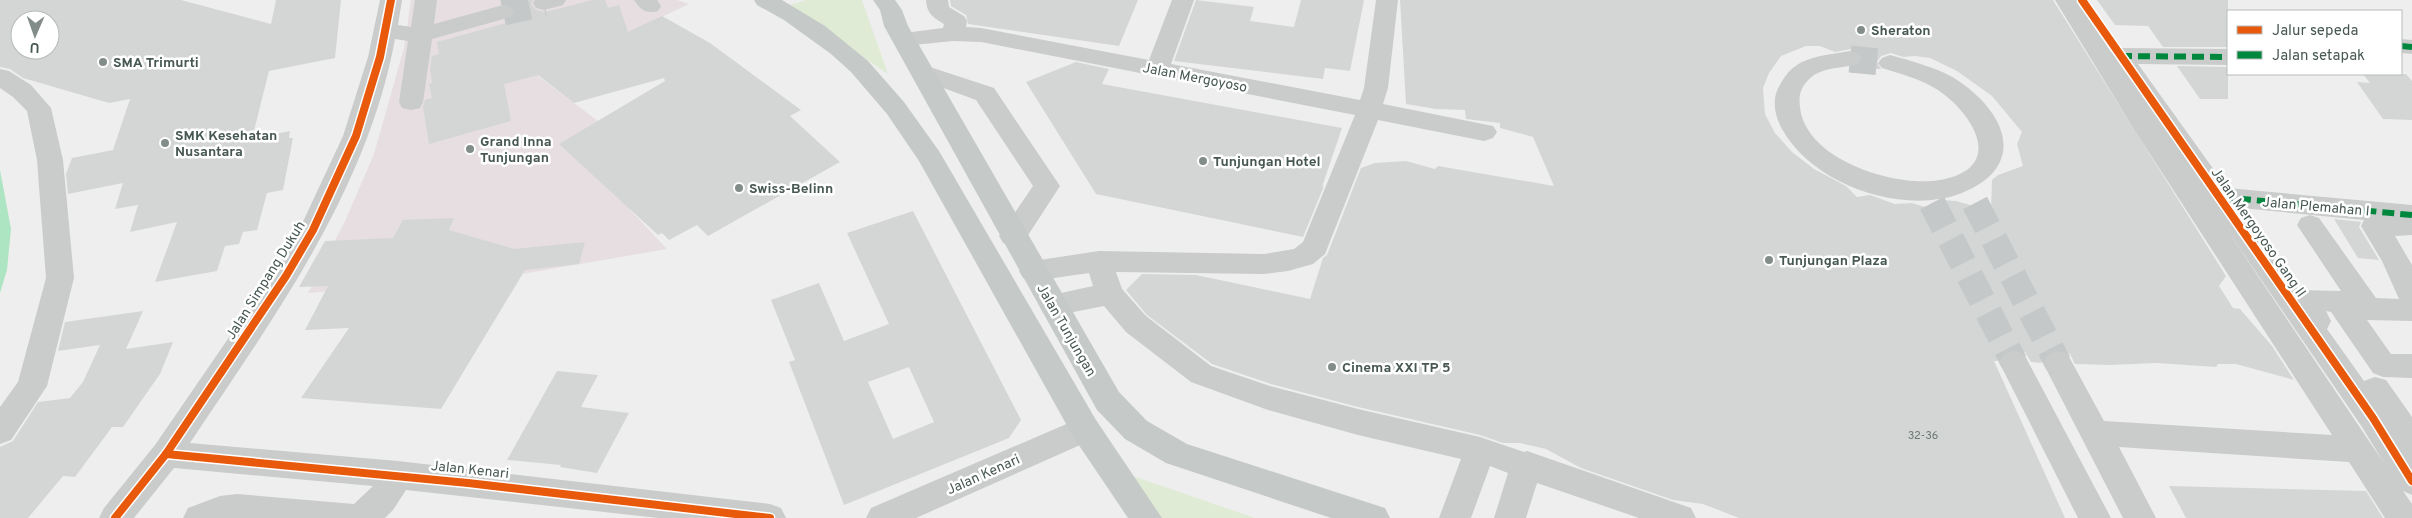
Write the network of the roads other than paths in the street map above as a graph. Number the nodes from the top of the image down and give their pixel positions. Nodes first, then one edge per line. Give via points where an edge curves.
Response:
1 (391, 0) edge
2 (426, 0) edge
3 (765, 0) edge
4 (937, 0) edge
5 (1183, 0) edge
6 (1387, 0) edge
7 (2066, 0) edge
8 (2082, 0) edge
9 (888, 3) edge
10 (503, 12) tunnel mouth
11 (386, 31) junction
12 (953, 34) junction
13 (420, 35) junction
14 (904, 39) junction
15 (2120, 56) junction
16 (2227, 57) edge
17 (1850, 59) tunnel mouth
18 (1890, 63) tunnel mouth
19 (1157, 70) junction
20 (924, 73) junction
21 (0, 77) edge
22 (411, 102) dead end
23 (1370, 111) junction
24 (2156, 125) junction
25 (1484, 132) dead end
26 (2221, 198) junction
27 (2412, 215) edge
28 (2310, 225) dead end
29 (2412, 227) edge
30 (1013, 236) junction
31 (1099, 261) junction
32 (1033, 271) junction
33 (1110, 294) junction
34 (2412, 297) edge
35 (2351, 303) junction
36 (1053, 305) junction
37 (2412, 310) edge
38 (2379, 358) junction
39 (2014, 362) tunnel mouth
40 (2058, 363) tunnel mouth
41 (2412, 366) edge
42 (2412, 378) edge
43 (1085, 429) junction
44 (0, 431) edge
45 (2095, 433) junction
46 (2412, 441) edge
47 (1480, 450) junction
48 (2358, 450) junction
49 (166, 454) junction
50 (1526, 464) junction
51 (398, 474) junction
52 (2412, 481) edge
53 (116, 518) edge
54 (199, 518) edge
55 (770, 518) edge
56 (882, 518) edge
57 (1146, 518) edge
58 (1374, 518) edge
59 (1456, 518) edge
60 (1510, 518) edge
61 (1680, 518) edge
62 (2096, 518) edge
63 (2140, 518) edge
64 (2403, 518) edge

1 - 11 street, Jalan Simpang Dukuh
2 - 13 street
3 - 43 main road via 793,14 847,53 905,118
4 - 12 street via 938,10 956,21
5 - 19 street
6 - 23 street
7 - 24 street
8 - 15 street, Jalan Mergoyoso Gang II
9 - 14 main road, Jalan Tunjungan
10 - 13 street
11 - 13 street
11 - 49 street, Jalan Simpang Dukuh via 356,136 313,230 286,276
12 - 14 street, Jalan Mergoyoso
12 - 19 street, Jalan Mergoyoso via 981,36
13 - 22 street
14 - 20 main road, Jalan Tunjungan
15 - 16 street
15 - 24 street, Jalan Mergoyoso Gang II
17 - 18 street via 1826,62 1806,70 1792,82 1786,97 1787,115 1796,134 1813,152 1837,168 1865,180 1929,197 1946,189 1969,193 1992,156 1992,138 1984,119 1967,100 1945,84
19 - 23 street, Jalan Mergoyoso
20 - 30 main road, Jalan Tunjungan
20 - 30 street via 985,94 1047,186
21 - 44 street via 22,91 39,108 50,160 60,278 32,386
23 - 25 street, Jalan Mergoyoso
23 - 31 street via 1315,246 1303,256 1264,264
24 - 26 street, Jalan Mergoyoso Gang II
24 - 48 street
26 - 27 street, Jalan Plemahan I
26 - 52 street, Jalan Mergoyoso Gang II via 2373,418
28 - 35 street
29 - 34 street via 2374,226 2394,258
30 - 32 main road, Jalan Tunjungan
31 - 32 street
31 - 33 street
32 - 36 main road, Jalan Tunjungan
33 - 36 street
33 - 47 street via 1136,324 1201,374 1268,398
35 - 37 street
35 - 38 street
35 - 38 street via 2303,300 2342,358
36 - 58 main road, Jalan Tunjungan via 1108,400 1136,430 1177,454
38 - 41 street via 2383,365
39 - 62 street
40 - 45 street
42 - 46 street via 2367,378
43 - 56 street, Jalan Kenari
43 - 57 main road
45 - 48 street
45 - 63 street
47 - 50 street
47 - 59 street
48 - 64 street
49 - 51 street, Jalan Kenari
49 - 53 street, Jalan Simpang Dukuh
50 - 60 street
50 - 61 street
51 - 54 street via 375,509 357,518 237,508
51 - 55 street, Jalan Kenari

